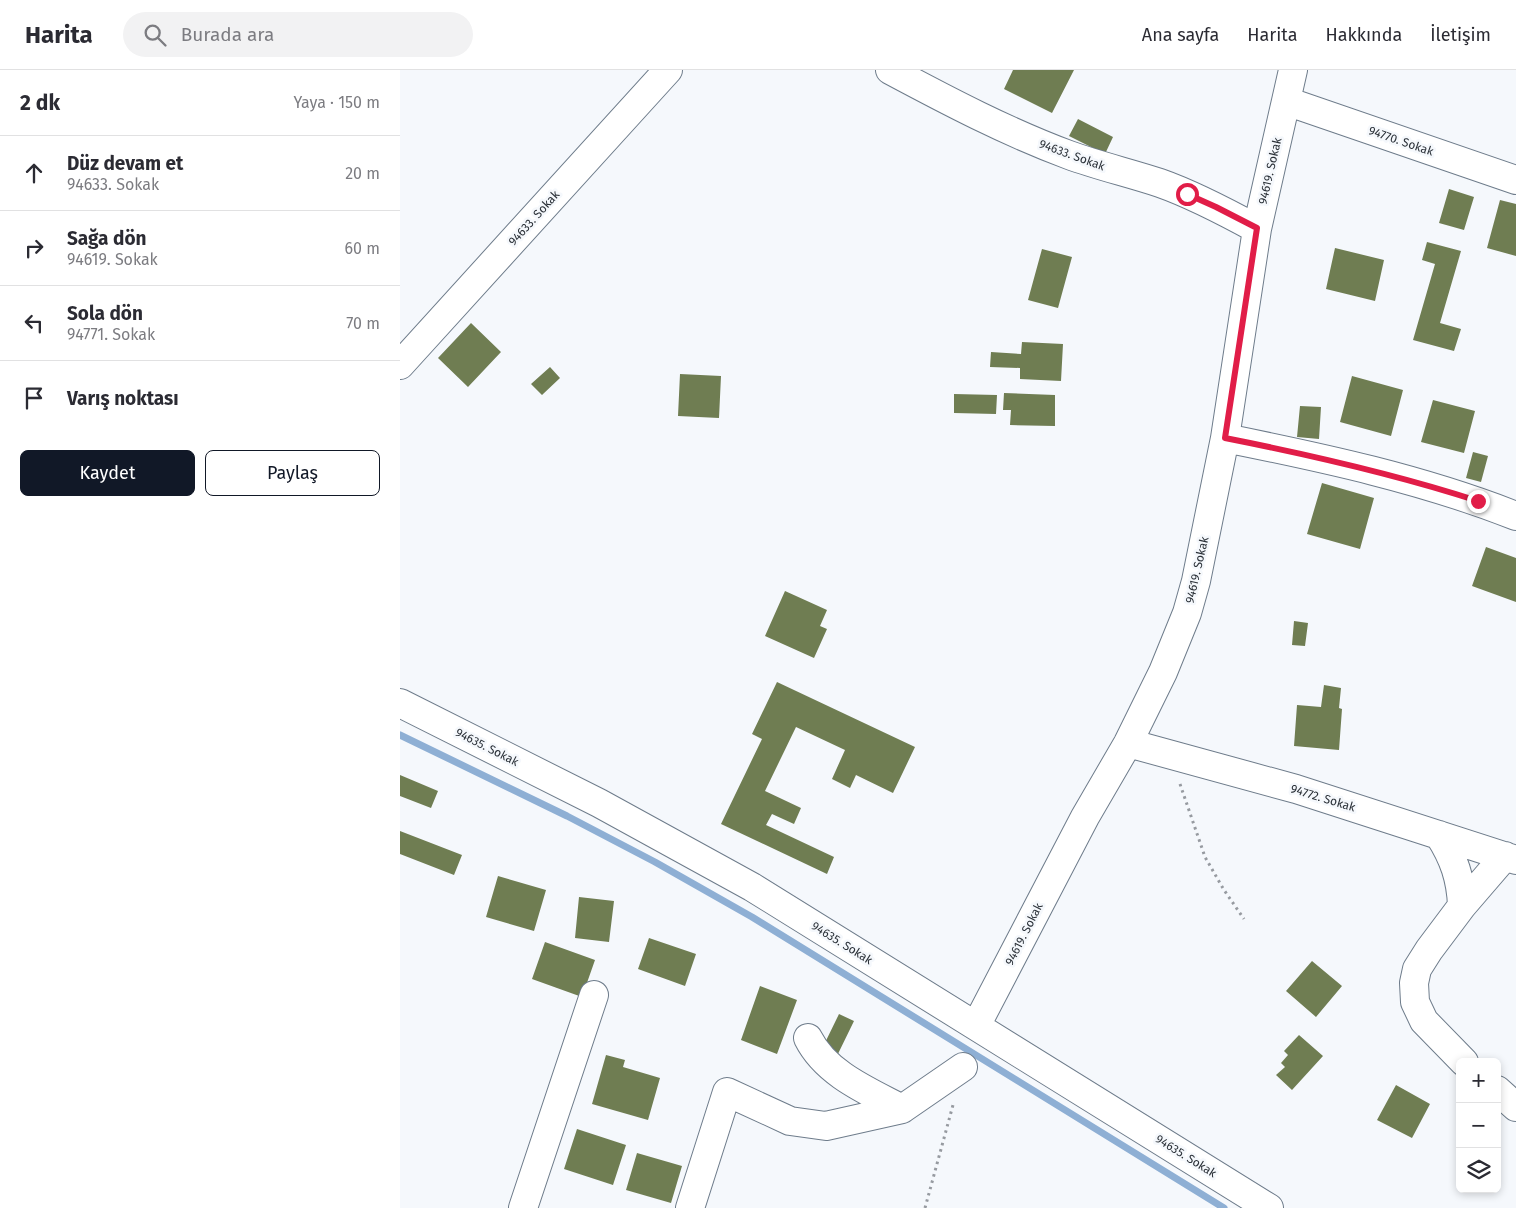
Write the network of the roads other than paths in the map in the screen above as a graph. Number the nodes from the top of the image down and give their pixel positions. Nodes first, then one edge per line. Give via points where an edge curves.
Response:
1 (668, 70) edge
2 (890, 70) edge
3 (1293, 70) edge
4 (1286, 101) junction
5 (1516, 180) edge
6 (1257, 228) junction
7 (400, 365) edge
8 (1225, 438) junction
9 (1516, 516) edge
10 (400, 703) edge
11 (1128, 743) junction
12 (1439, 835) junction
13 (1511, 858) edge
14 (1462, 906) junction
15 (594, 995) dead end
16 (976, 1026) junction
17 (808, 1038) dead end
18 (1460, 1058) edge
19 (963, 1067) dead end
20 (1501, 1094) edge
21 (1516, 1107) edge
22 (902, 1109) junction
23 (523, 1208) edge
24 (690, 1208) edge
25 (1268, 1208) edge

1 - 7 street, 94633. Sokak
2 - 6 street, 94633. Sokak via 1019,134 1070,155 1160,183
3 - 4 street, 94619. Sokak
4 - 5 street, 94770. Sokak
4 - 6 street, 94619. Sokak
6 - 8 street, 94619. Sokak
8 - 9 street via 1324,458 1418,482
8 - 11 street, 94619. Sokak via 1187,613 1164,672
10 - 16 street, 94635. Sokak via 599,803 736,878
11 - 12 street, 94772. Sokak via 1296,789
11 - 16 street, 94619. Sokak via 1085,817
12 - 13 street, 94772. Sokak
12 - 14 street via 1457,870
13 - 14 street
14 - 18 street via 1417,969 1414,983 1415,1002 1424,1021
15 - 23 street
16 - 25 street, 94635. Sokak
17 - 22 street via 824,1062 856,1085
19 - 22 street
20 - 21 street
22 - 24 street via 826,1126 790,1121 727,1092

